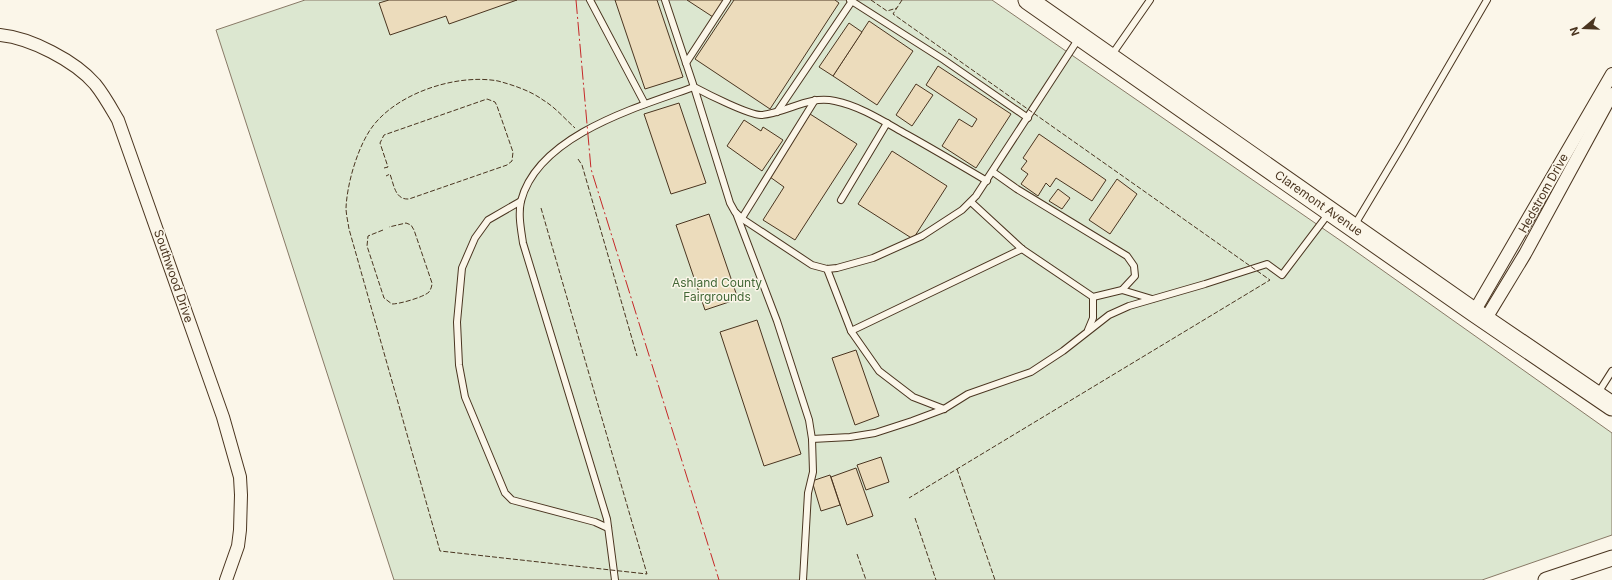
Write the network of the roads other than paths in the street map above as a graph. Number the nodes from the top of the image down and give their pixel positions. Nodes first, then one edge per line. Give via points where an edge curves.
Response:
1 (590, 0) edge
2 (665, 0) edge
3 (727, 0) edge
4 (1028, 0) edge
5 (1150, 0) edge
6 (1487, 0) edge
7 (851, 1) edge
8 (0, 35) edge
9 (1080, 36) junction
10 (1110, 58) junction
11 (686, 63) junction
12 (1612, 74) edge
13 (694, 87) junction
14 (1612, 94) edge
15 (815, 100) junction
16 (645, 104) junction
17 (778, 112) junction
18 (1028, 118) junction
19 (887, 123) junction
20 (993, 172) junction
21 (987, 181) junction
22 (840, 200) dead end
23 (521, 201) junction
24 (971, 202) junction
25 (1331, 211) junction
26 (735, 212) junction
27 (742, 218) junction
28 (1353, 227) junction
29 (1022, 249) junction
30 (827, 269) junction
31 (1122, 290) junction
32 (1094, 297) junction
33 (1154, 299) junction
34 (1480, 316) junction
35 (852, 331) junction
36 (1087, 331) junction
37 (1612, 371) edge
38 (1596, 396) junction
39 (1612, 406) edge
40 (944, 409) junction
41 (812, 440) junction
42 (608, 528) junction
43 (1612, 558) edge
44 (226, 580) edge
45 (615, 580) edge
46 (803, 580) edge
47 (1546, 580) edge

1 - 16 lane
2 - 11 lane
3 - 11 lane
4 - 9 main road, Claremont Avenue
5 - 10 lane
6 - 28 lane
7 - 17 lane
7 - 18 lane via 944,60
8 - 44 street, Southwood Drive via 29,42 57,55 78,69 94,83 118,120 223,417 238,472 241,495 240,530 238,546
9 - 10 main road, Claremont Avenue
9 - 18 lane
10 - 25 main road, Claremont Avenue
11 - 13 lane
12 - 34 street, Hedstrom Drive
13 - 16 lane
13 - 17 lane via 723,102 760,115
13 - 26 lane
14 - 34 street, Hedstrom Drive via 1525,254
15 - 17 lane
15 - 19 lane via 853,106
15 - 27 lane
16 - 23 lane via 593,127 566,143 534,171
18 - 20 lane
19 - 21 lane
19 - 22 lane
20 - 21 lane
20 - 31 lane via 1016,189 1126,256 1134,266 1135,276
21 - 24 lane
23 - 42 lane via 519,217 523,243
23 - 42 lane via 488,220 475,238 462,268 457,322 459,365 465,397 505,493 512,500 595,522
24 - 29 lane
24 - 30 lane via 944,223 910,242 873,258
25 - 28 main road, Claremont Avenue
25 - 33 lane via 1282,275 1267,264
26 - 27 lane
26 - 41 lane via 778,320 804,401
27 - 30 lane via 812,265
28 - 34 main road, Claremont Avenue
29 - 32 lane
29 - 35 lane
30 - 35 lane
31 - 32 lane
31 - 33 lane
32 - 36 lane via 1093,318
33 - 36 lane via 1109,315
34 - 38 main road, Claremont Avenue
35 - 40 lane via 879,371 913,397
36 - 40 lane via 1031,372 968,394
37 - 38 lane
38 - 39 main road, Claremont Avenue
40 - 41 lane via 875,433
41 - 46 lane via 813,472 808,494
42 - 45 lane
43 - 47 street

